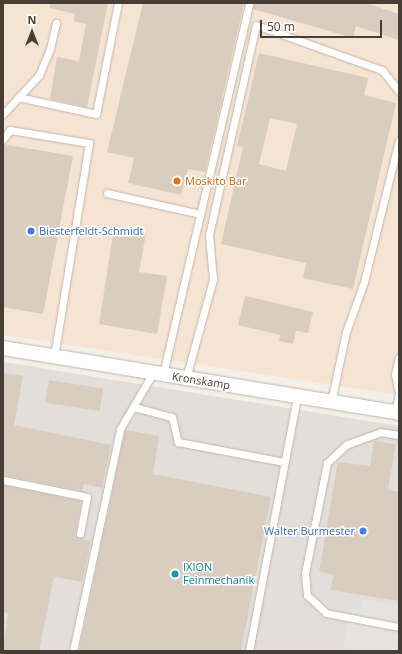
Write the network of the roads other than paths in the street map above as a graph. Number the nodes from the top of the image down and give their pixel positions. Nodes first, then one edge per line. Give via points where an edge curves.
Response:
1 (118, 3) edge
2 (249, 3) edge
3 (56, 23) dead end
4 (399, 91) edge
5 (18, 97) junction
6 (3, 114) edge
7 (3, 139) edge
8 (399, 140) edge
9 (107, 193) dead end
10 (200, 214) junction
11 (3, 348) edge
12 (54, 357) junction
13 (399, 357) edge
14 (158, 374) junction
15 (186, 378) junction
16 (297, 396) junction
17 (331, 402) junction
18 (134, 408) junction
19 (397, 412) edge
20 (399, 435) edge
21 (284, 462) junction
22 (3, 480) edge
23 (80, 533) dead end
24 (399, 627) edge
25 (73, 651) edge
26 (250, 651) edge

1 - 5 lane via 96,114
2 - 10 lane
3 - 5 lane via 50,50 39,76
4 - 15 lane via 382,70 256,25 209,235 213,279
5 - 6 lane
7 - 12 lane via 10,130 89,143
8 - 17 lane via 364,282 346,332
9 - 10 lane
10 - 14 lane
11 - 12 street, Kronskamp
12 - 14 street, Kronskamp
13 - 19 lane via 395,374 399,393
14 - 15 street, Kronskamp
14 - 18 lane
15 - 16 street, Kronskamp
16 - 17 street, Kronskamp
16 - 21 lane
17 - 19 street, Kronskamp
18 - 21 lane via 172,417 178,442
18 - 25 lane via 120,429
20 - 24 lane via 381,432 346,445 327,463 305,574 307,595 326,613
21 - 26 lane
22 - 23 lane via 87,497

